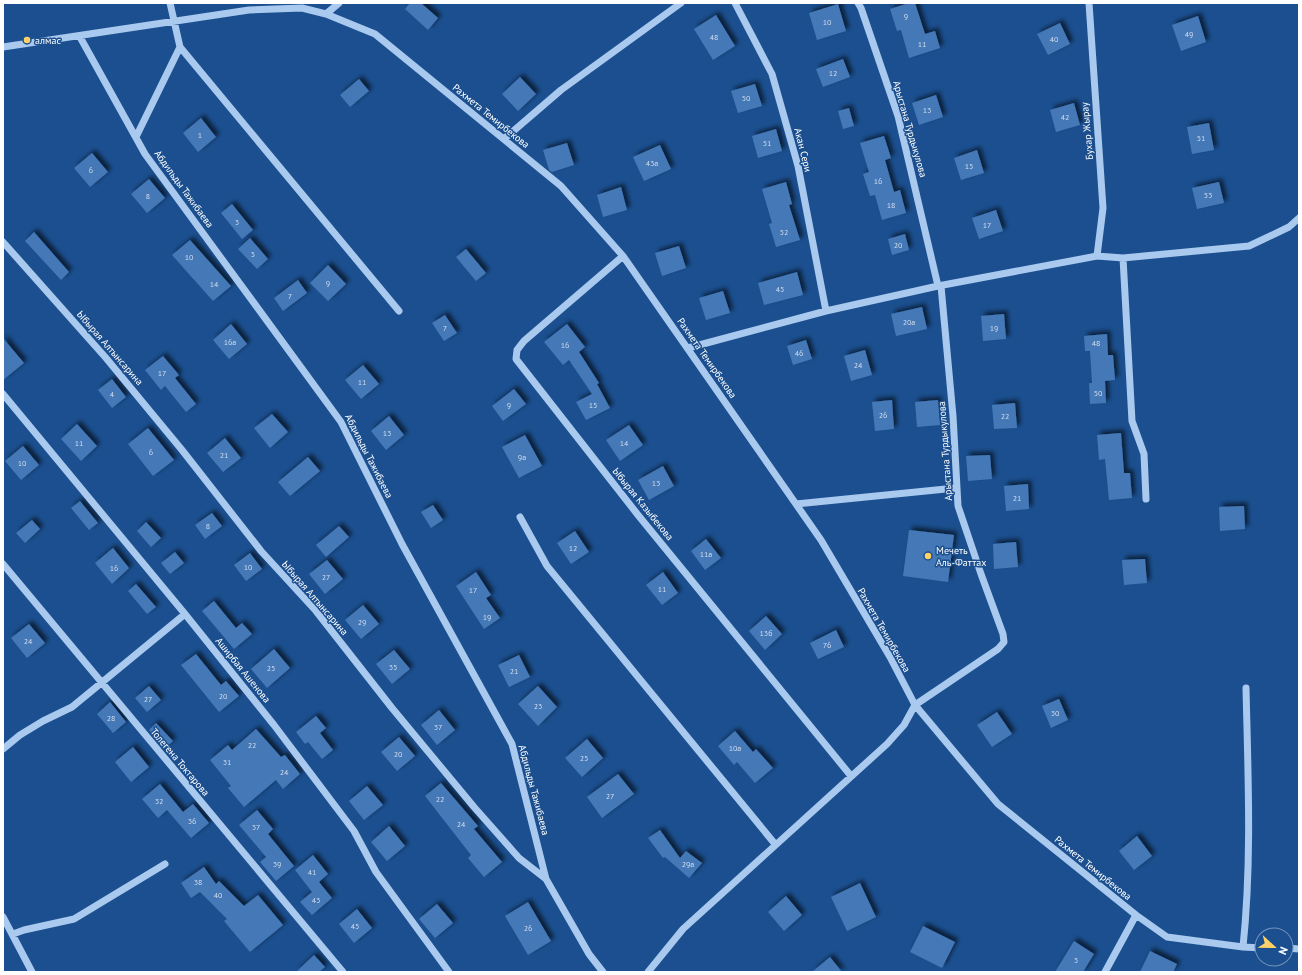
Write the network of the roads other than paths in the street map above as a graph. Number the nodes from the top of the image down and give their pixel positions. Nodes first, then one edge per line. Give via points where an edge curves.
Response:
1 (170, 3) edge
2 (339, 3) edge
3 (681, 3) edge
4 (735, 3) edge
5 (858, 3) edge
6 (1089, 3) edge
7 (326, 14) junction
8 (174, 21) junction
9 (80, 37) junction
10 (3, 47) edge
11 (180, 47) junction
12 (136, 137) junction
13 (504, 140) junction
14 (1299, 218) edge
15 (3, 242) edge
16 (623, 256) junction
17 (1096, 256) junction
18 (1123, 258) junction
19 (940, 286) junction
20 (398, 311) dead end
21 (826, 311) junction
22 (688, 348) junction
23 (3, 394) edge
24 (956, 488) junction
25 (1146, 500) dead end
26 (796, 504) junction
27 (520, 517) dead end
28 (3, 564) edge
29 (185, 614) junction
30 (102, 683) junction
31 (1246, 688) dead end
32 (915, 705) junction
33 (3, 749) edge
34 (851, 776) junction
35 (775, 844) junction
36 (165, 864) dead end
37 (546, 879) junction
38 (1136, 915) junction
39 (3, 917) edge
40 (13, 934) junction
41 (1243, 948) junction
42 (1254, 948) edge
43 (32, 972) edge
44 (343, 972) edge
45 (449, 972) edge
46 (603, 972) edge
47 (648, 972) edge
48 (1105, 972) edge

1 - 8 street
2 - 7 street
3 - 13 street via 561,90
4 - 21 street, Акан Сери via 772,74 798,166
5 - 19 street, Арыстана Турдыкулова via 898,116
6 - 17 street, Бухар Жырау via 1104,208
7 - 8 street, Рахмета Темирбекова via 302,8 249,10
7 - 13 street, Рахмета Темирбекова via 375,34
8 - 9 street, Рахмета Темирбекова
8 - 11 street
9 - 10 street, Рахмета Темирбекова
9 - 12 street, Абдильды Тажибаева
11 - 12 street
11 - 20 street
12 - 37 street, Абдильды Тажибаева via 150,160 341,422 402,544 512,744
13 - 16 street, Рахмета Темирбекова via 561,186
14 - 18 street via 1289,227 1249,246
15 - 37 street, Ыбырая Алтынсарина via 111,364 260,551 316,611 474,807 519,858
16 - 22 street, Рахмета Темирбекова
16 - 34 street, Ыбырая Казыбекова via 524,340 517,350 516,359 638,515
17 - 18 street
17 - 19 street
18 - 25 street via 1132,421 1144,454
19 - 21 street
19 - 24 street, Арыстана Турдыкулова via 953,416
21 - 22 street
22 - 26 street, Рахмета Темирбекова
23 - 29 street, Аширбая Ашенова
24 - 26 street
24 - 32 street, Арыстана Турдыкулова via 958,506 1004,642 998,649
26 - 32 street, Рахмета Темирбекова via 821,540 890,657
27 - 35 street via 547,566
28 - 30 street, Толегена Токтарова
29 - 30 street
29 - 45 street, Аширбая Ашенова via 274,725 354,831 376,872
30 - 33 street via 72,708 43,721
30 - 44 street, Толегена Токтарова
31 - 41 street via 1249,864
32 - 34 street via 904,725 887,744
32 - 38 street, Рахмета Темирбекова via 998,804
34 - 35 street
35 - 47 street via 683,929
36 - 40 street via 74,918
37 - 46 street, Ыбырая Алтынсарина via 588,954
38 - 41 street, Рахмета Темирбекова via 1167,937
38 - 48 street
39 - 40 street
40 - 43 street
41 - 42 street, Рахмета Темирбекова

